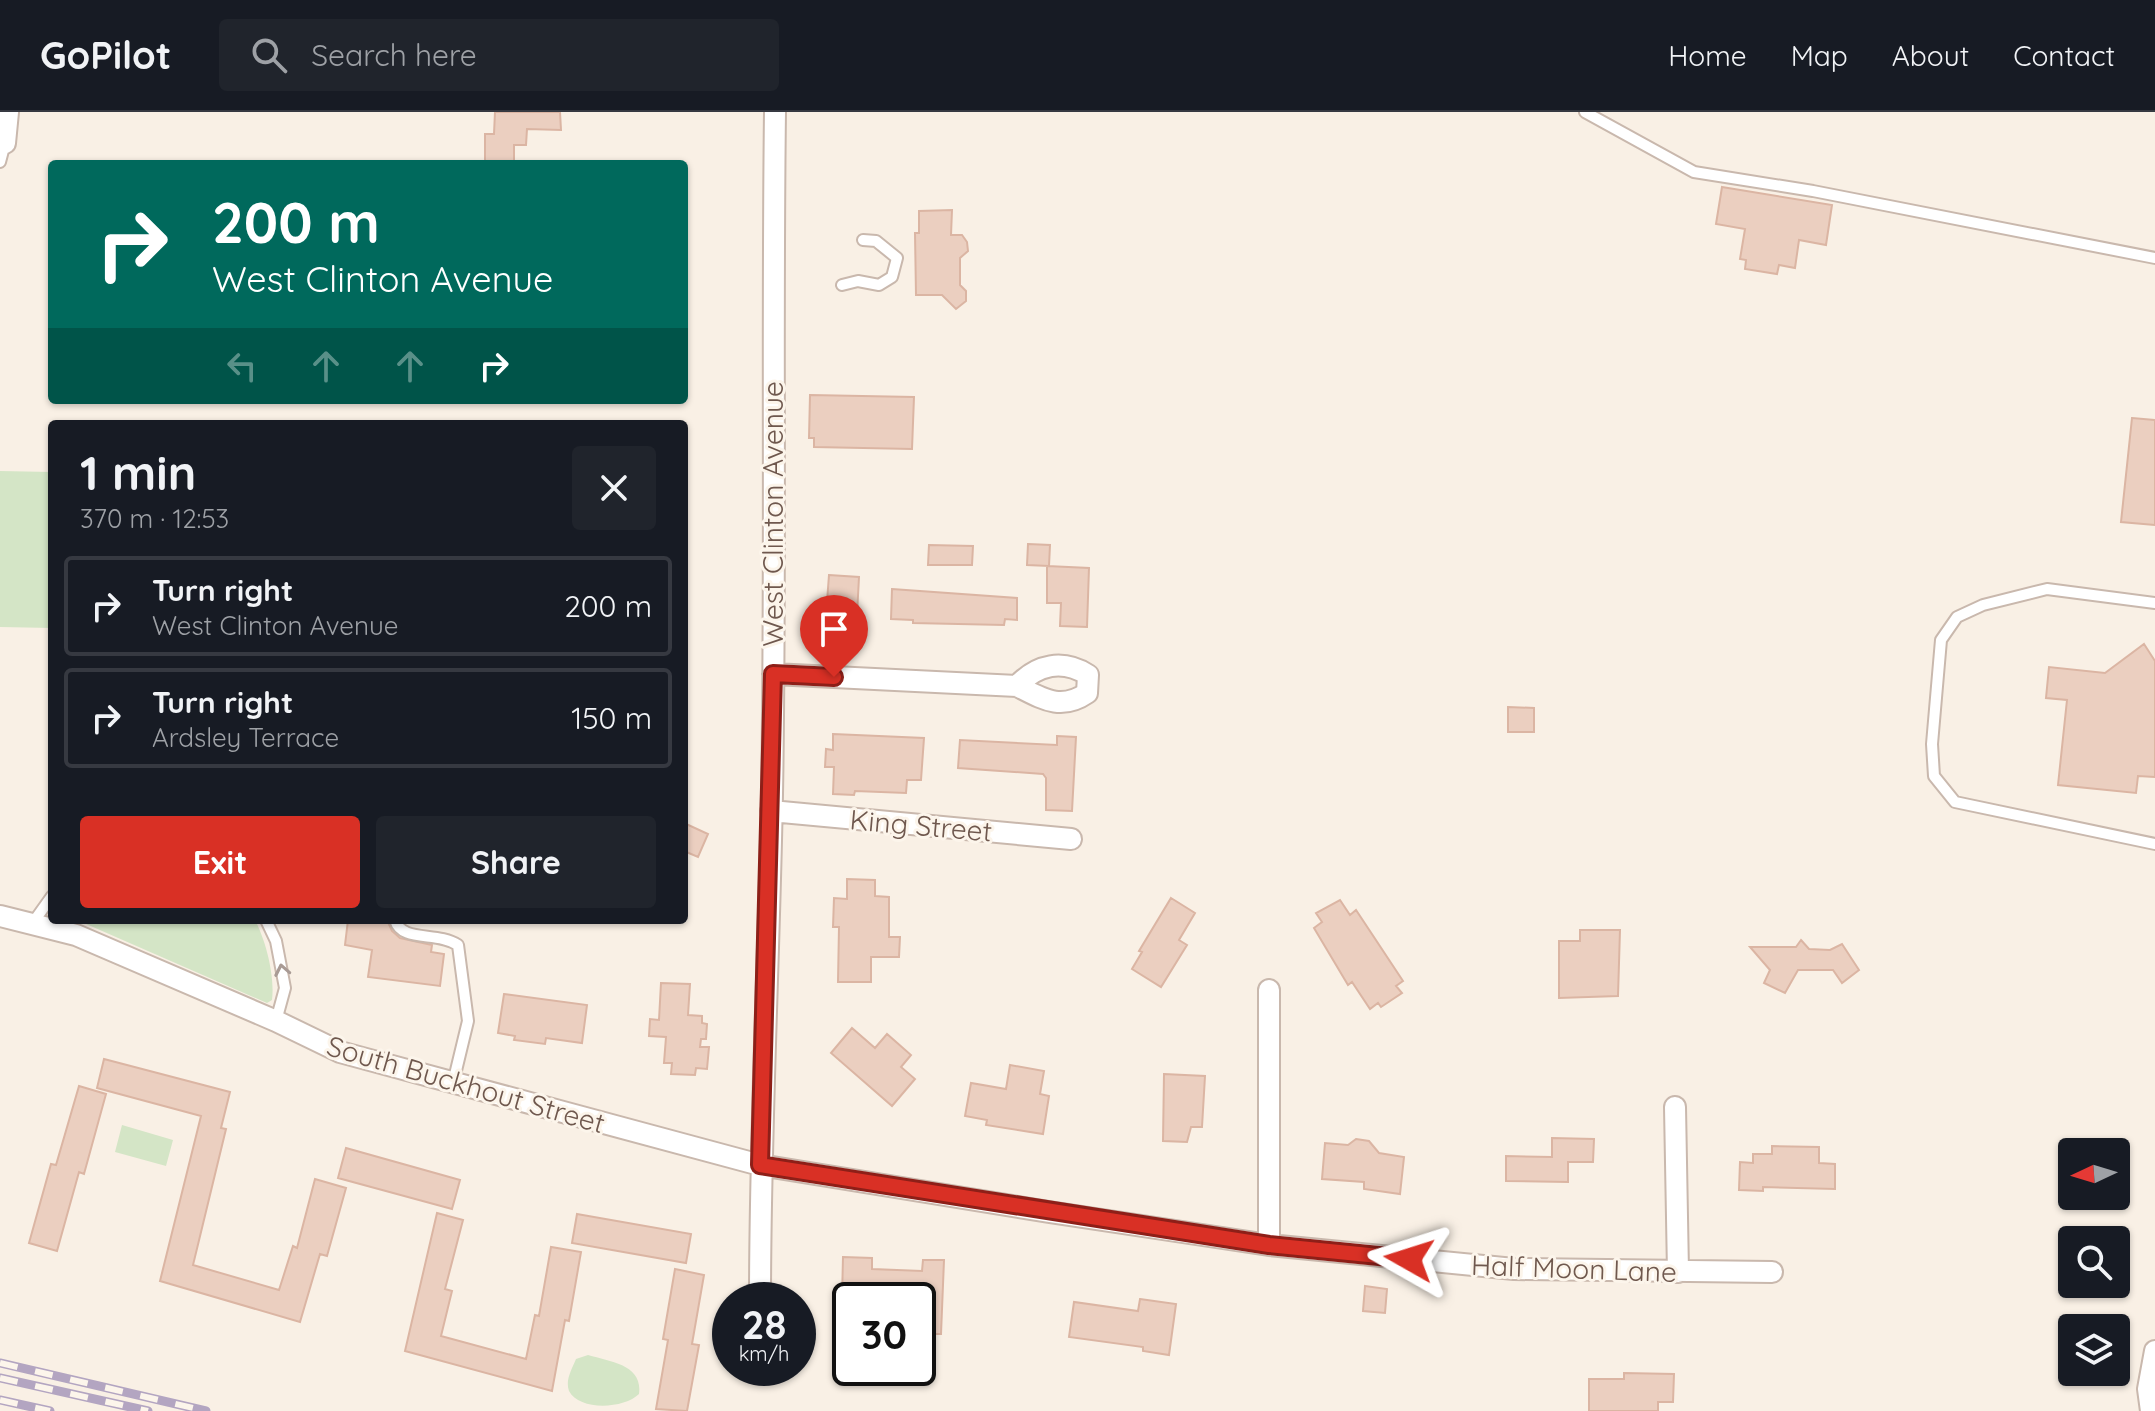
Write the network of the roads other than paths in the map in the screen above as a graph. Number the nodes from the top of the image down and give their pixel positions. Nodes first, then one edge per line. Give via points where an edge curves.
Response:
1 (8, 112) edge
2 (775, 112) edge
3 (1585, 112) edge
4 (2, 149) edge
5 (863, 240) dead end
6 (2155, 258) edge
7 (842, 285) dead end
8 (2155, 603) edge
9 (773, 674) junction
10 (1017, 686) dead end
11 (771, 811) junction
12 (1071, 839) dead end
13 (2155, 844) edge
14 (48, 902) edge
15 (0, 916) edge
16 (32, 924) junction
17 (268, 924) edge
18 (396, 924) edge
19 (1269, 990) dead end
20 (276, 1021) junction
21 (453, 1083) junction
22 (1675, 1107) dead end
23 (760, 1165) junction
24 (1269, 1245) junction
25 (1678, 1272) junction
26 (1772, 1272) dead end
27 (760, 1282) edge
28 (2155, 1351) edge
29 (2151, 1411) edge

1 - 4 street
2 - 9 street, West Clinton Avenue
3 - 6 lane via 1694,172
5 - 7 lane via 876,241 897,258 892,277 879,285
8 - 13 lane via 2047,589 1957,617 1941,640 1932,744 1934,776 1955,802
9 - 10 street
9 - 11 street, West Clinton Avenue
11 - 12 street, King Street
11 - 23 street, West Clinton Avenue
14 - 16 lane
15 - 16 street, South Buckhout Street
16 - 20 street, South Buckhout Street via 76,935
20 -> 17 lane via 285,988
18 - 21 lane via 405,933 446,937 458,945 468,1021
19 - 24 street
20 - 21 street, South Buckhout Street via 340,1052
21 - 23 street, South Buckhout Street
22 - 25 street
23 - 24 street, Half Moon Lane
23 - 27 street, West Clinton Avenue
24 - 25 street, Half Moon Lane via 1514,1269
25 - 26 street, Half Moon Lane
28 - 29 street via 2148,1389

